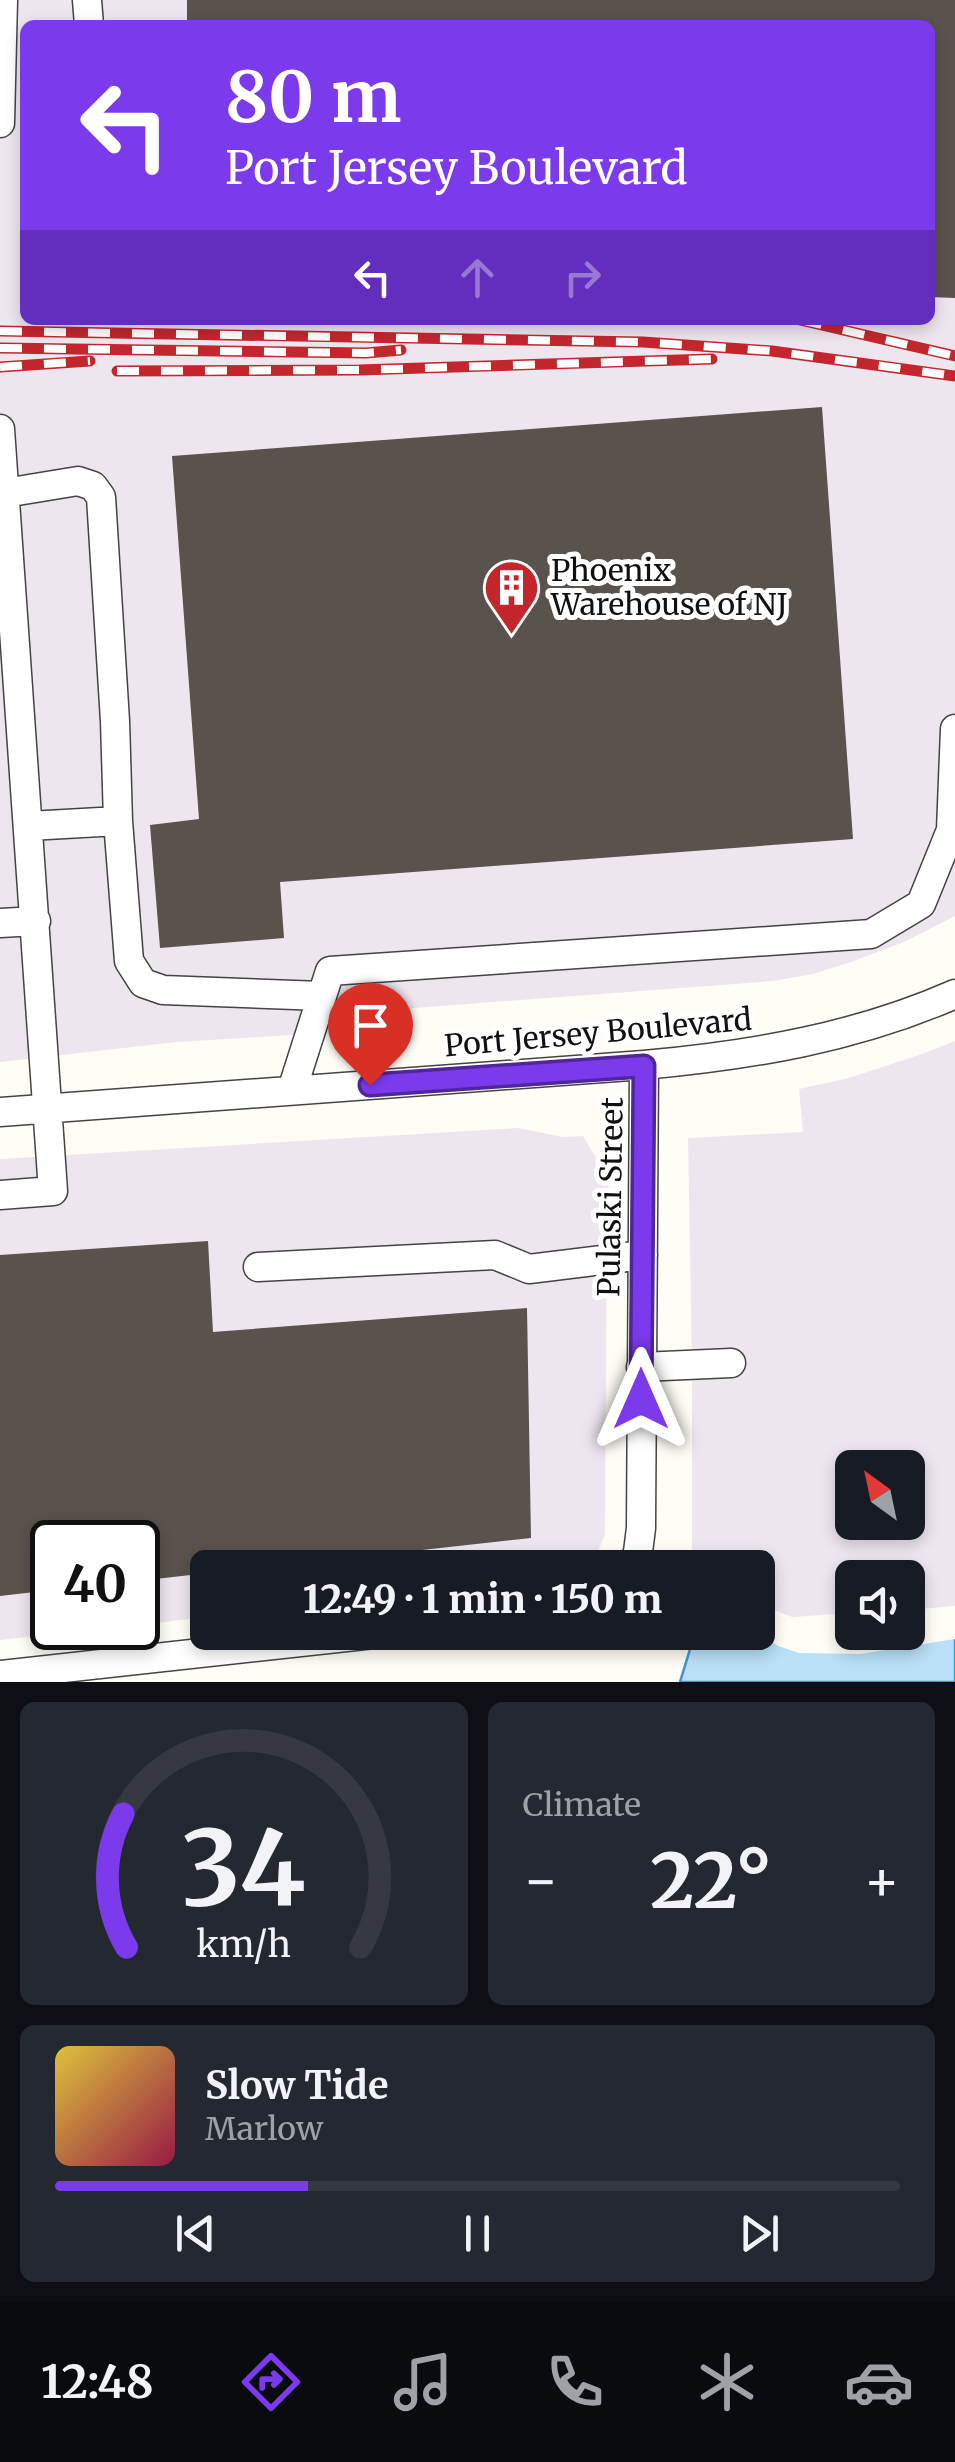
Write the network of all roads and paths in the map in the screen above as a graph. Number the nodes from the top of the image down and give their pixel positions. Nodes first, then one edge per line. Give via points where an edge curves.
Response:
1 (3, 0) edge
2 (1, 29) edge
3 (0, 123) edge
4 (0, 429) edge
5 (4, 492) junction
6 (955, 730) edge
7 (118, 821) junction
8 (28, 826) junction
9 (36, 921) junction
10 (0, 923) edge
11 (955, 994) edge
12 (322, 996) junction
13 (644, 1066) junction
14 (292, 1090) junction
15 (48, 1108) junction
16 (0, 1112) edge
17 (0, 1195) edge
18 (643, 1255) junction
19 (258, 1267) dead end
20 (731, 1363) dead end
21 (642, 1367) junction
22 (638, 1550) edge
23 (228, 1650) edge
24 (0, 1675) edge

1 - 2 street
2 - 3 street
4 - 5 street
5 - 7 street via 78,482 101,497
5 - 8 street
6 - 12 street via 951,830 921,904 871,934 330,970
7 - 8 street
7 - 12 street via 130,961 143,983 163,990
8 - 9 street
9 - 10 street
9 - 15 street
11 - 13 street, Port Jersey Boulevard via 820,1040
12 - 14 street
13 - 14 street, Port Jersey Boulevard
13 - 18 street, Pulaski Street
14 - 15 street, Port Jersey Boulevard
15 - 16 street, Port Jersey Boulevard
15 - 17 street via 54,1191
18 - 19 street via 530,1269 494,1255
18 - 21 street, Pulaski Street
20 - 21 street
21 - 22 street, Pulaski Street
23 - 24 street

